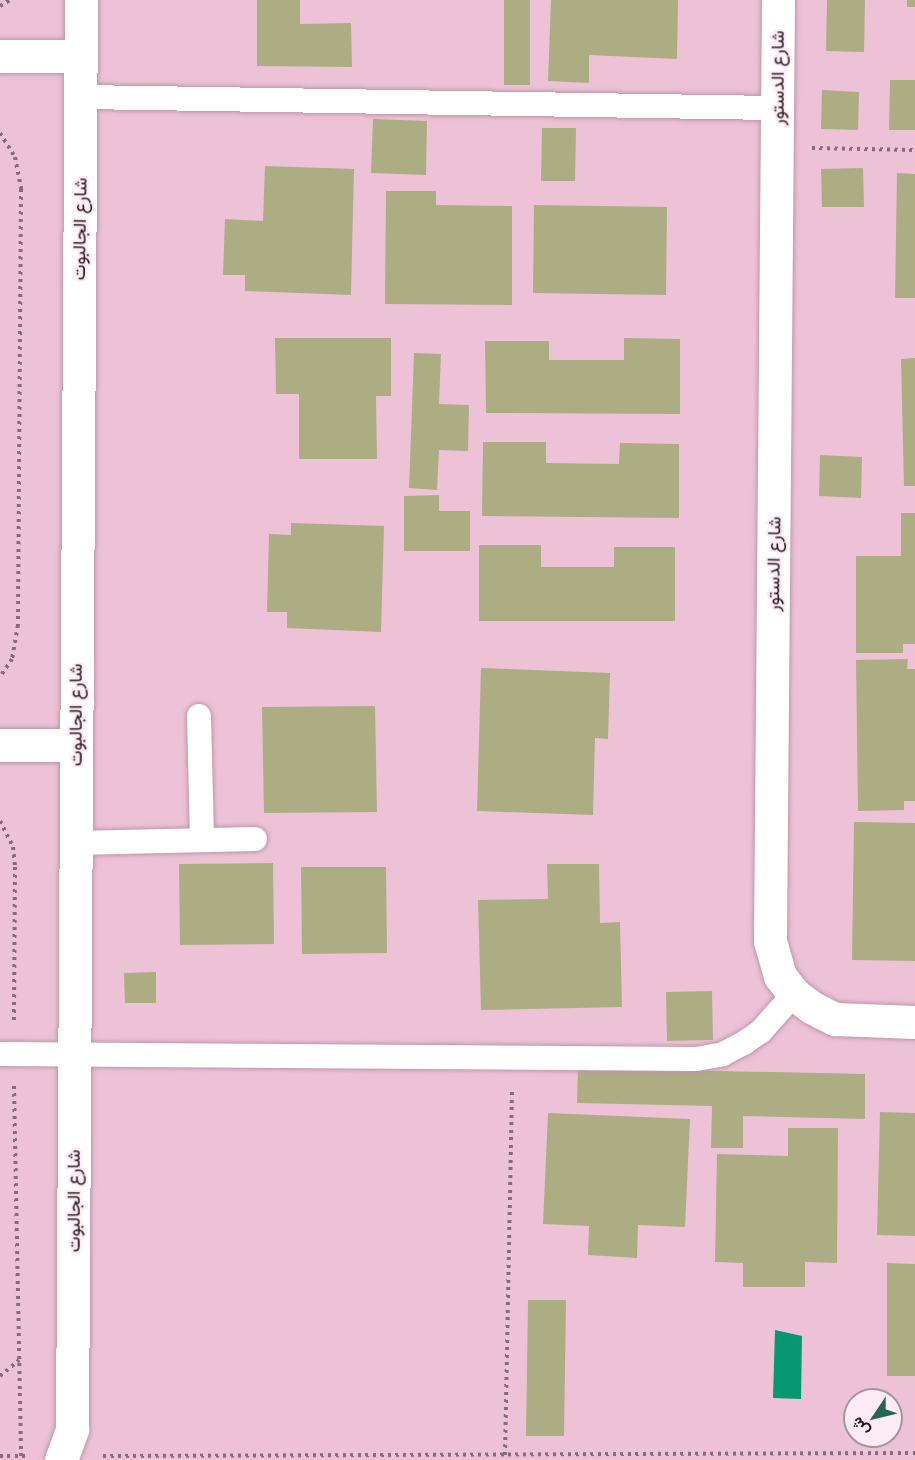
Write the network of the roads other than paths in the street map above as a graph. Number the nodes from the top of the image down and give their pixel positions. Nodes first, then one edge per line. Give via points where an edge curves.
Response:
1 (81, 0) edge
2 (778, 0) edge
3 (0, 56) edge
4 (81, 56) junction
5 (82, 97) junction
6 (778, 108) junction
7 (199, 716) dead end
8 (0, 745) edge
9 (75, 745) junction
10 (255, 839) dead end
11 (202, 840) junction
12 (75, 843) junction
13 (794, 994) junction
14 (915, 1022) edge
15 (7, 1054) edge
16 (75, 1054) junction
17 (72, 1452) edge

1 - 4 street, شارع الجالبوت
2 - 6 street, شارع الدستور
3 - 4 street
4 - 5 street, شارع الجالبوت
5 - 6 lane
5 - 9 street, شارع الجالبوت
6 - 13 street, شارع الدستور via 770,941 780,976
7 - 11 lane
8 - 9 street
9 - 12 street, شارع الجالبوت
10 - 11 lane
11 - 12 lane
12 - 16 street, شارع الجالبوت
13 - 14 street, شارع الدستور via 835,1019
13 - 16 lane via 761,1031 723,1054 696,1059
15 - 16 lane
16 - 17 street, شارع الجالبوت

